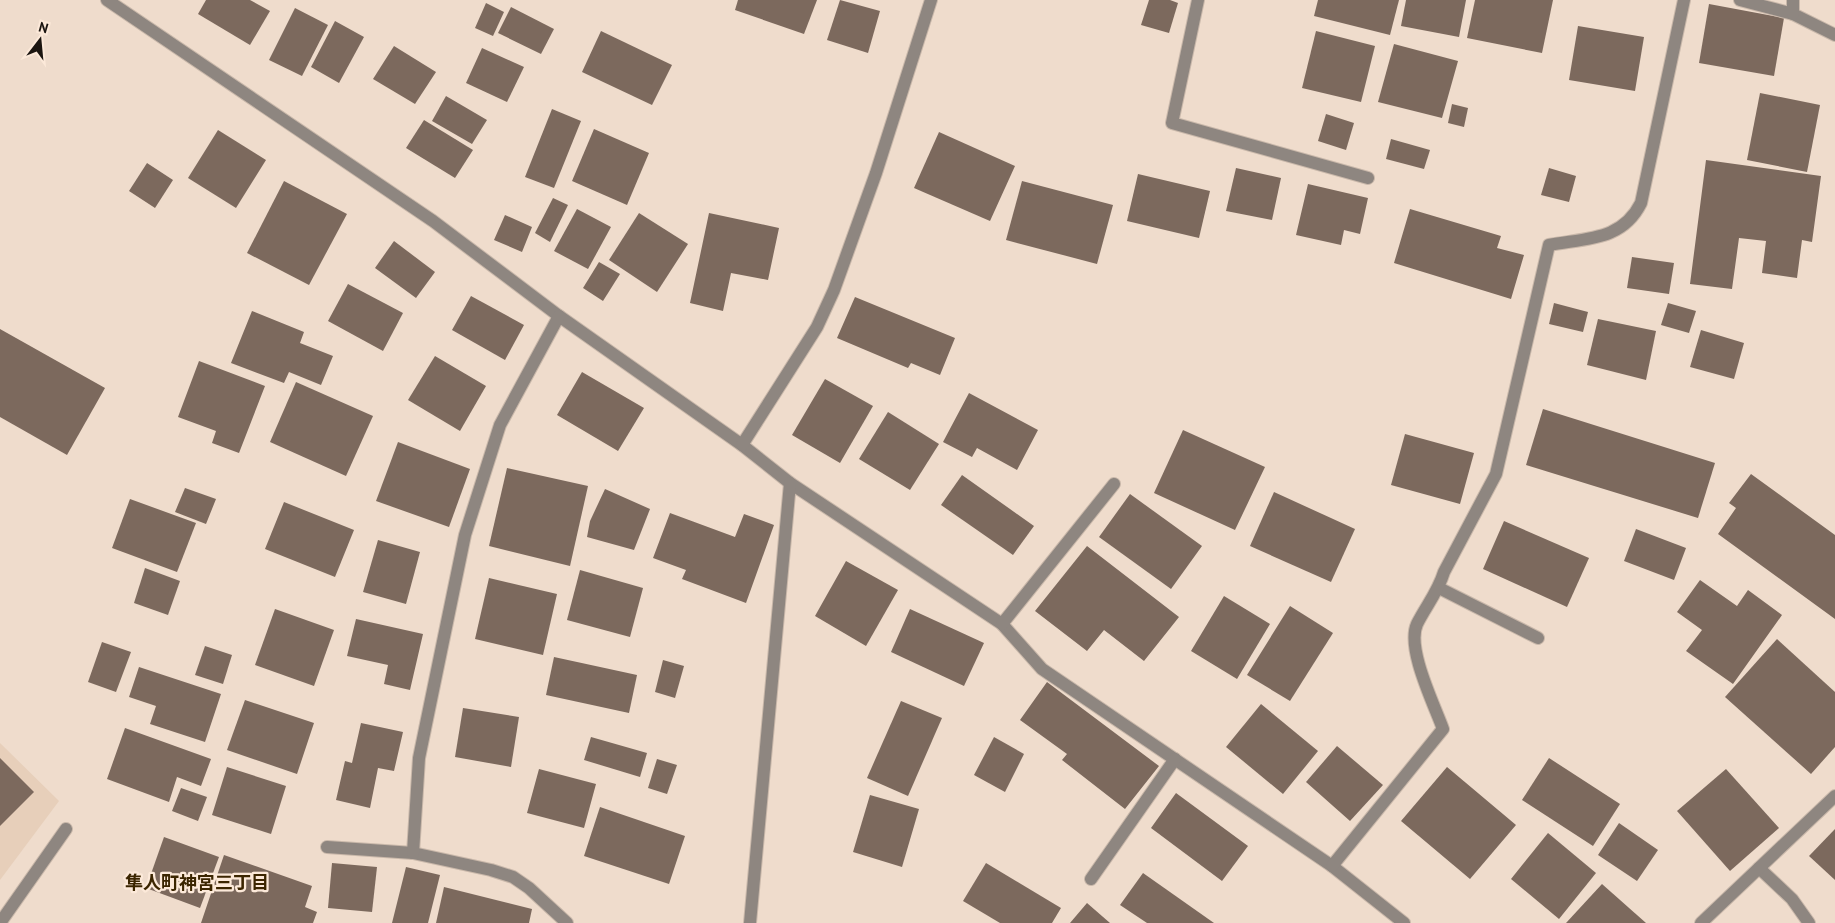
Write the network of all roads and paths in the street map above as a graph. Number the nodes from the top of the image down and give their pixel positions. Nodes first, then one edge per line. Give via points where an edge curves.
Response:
1 (107, 0) edge
2 (930, 0) edge
3 (1198, 0) edge
4 (1684, 0) edge
5 (1740, 0) edge
6 (1793, 0) edge
7 (1793, 14) junction
8 (1835, 35) edge
9 (1368, 178) dead end
10 (559, 316) junction
11 (742, 445) junction
12 (790, 483) junction
13 (1114, 484) dead end
14 (1439, 588) junction
15 (1002, 624) junction
16 (1538, 638) dead end
17 (1175, 759) junction
18 (1835, 796) edge
19 (66, 829) dead end
20 (327, 847) dead end
21 (413, 853) junction
22 (1332, 866) junction
23 (1759, 868) junction
24 (1091, 879) dead end
25 (0, 923) edge
26 (567, 923) edge
27 (750, 923) edge
28 (1404, 923) edge
29 (1701, 923) edge
30 (1809, 923) edge

1 - 10 street via 433,221
2 - 11 street via 876,173 834,290 817,327
3 - 9 street via 1172,123
4 - 14 street via 1641,204 1628,224 1616,232 1549,245 1496,474 1444,572
5 - 7 street
6 - 7 street
7 - 8 street
10 - 11 street
10 - 21 street via 500,425 465,535 419,758
11 - 12 street
12 - 15 street
12 - 27 street
13 - 15 street
14 - 16 street
14 - 22 street via 1416,626 1415,656 1443,728
15 - 17 street via 1042,669
17 - 22 street
17 - 24 street
18 - 23 street
19 - 25 street
20 - 21 street
21 - 26 street via 512,877
22 - 28 street
23 - 29 street
23 - 30 street via 1792,900

